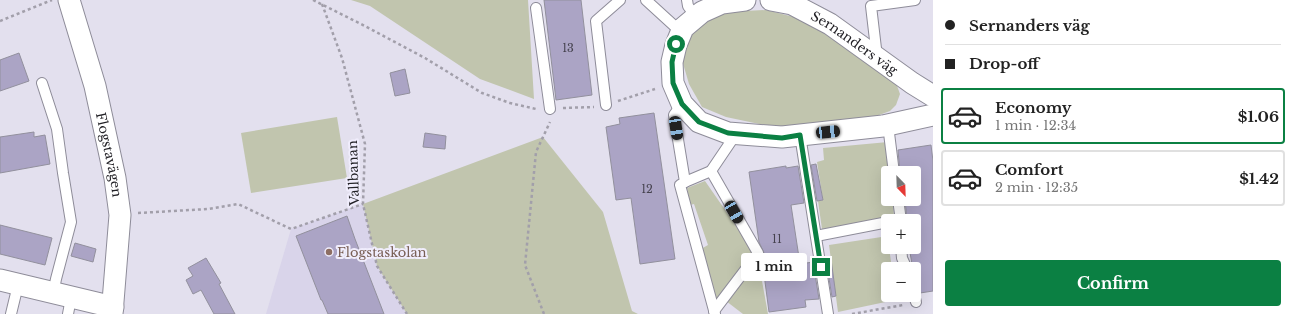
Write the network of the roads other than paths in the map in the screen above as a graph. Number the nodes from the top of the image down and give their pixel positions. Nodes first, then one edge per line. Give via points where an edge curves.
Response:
1 (620, 0) edge
2 (646, 0) edge
3 (771, 0) edge
4 (915, 0) edge
5 (734, 1) edge
6 (55, 2) edge
7 (793, 2) edge
8 (871, 3) edge
9 (536, 8) dead end
10 (688, 16) edge
11 (877, 58) junction
12 (42, 83) dead end
13 (933, 96) edge
14 (682, 104) junction
15 (606, 105) road end
16 (553, 108) road end
17 (933, 115) edge
18 (888, 125) junction
19 (736, 134) junction
20 (800, 135) junction
21 (893, 166) edge
22 (711, 171) junction
23 (685, 182) junction
24 (881, 223) edge
25 (816, 236) junction
26 (9, 283) edge
27 (64, 302) edge
28 (113, 311) edge
29 (714, 312) edge
30 (11, 314) edge
31 (828, 314) edge

1 - 15 lane via 596,21
2 - 10 lane
3 - 7 street, Sernanders väg
4 - 8 lane
5 - 10 street
6 - 28 street, Flogstavägen via 95,86 115,178 120,215
7 - 11 street, Sernanders väg via 830,24
8 - 11 lane
9 - 16 lane
10 - 14 street via 676,44 672,62 673,83
11 - 13 street, Sernanders väg
12 - 27 lane via 57,129 71,222 56,279
14 - 19 street via 699,122
14 - 23 lane via 674,115
17 - 18 street
18 - 20 street
18 - 21 lane
19 - 20 street via 782,138
19 - 22 lane
20 - 25 lane
22 - 23 lane
22 - 29 lane via 758,253
23 - 29 lane via 680,185
24 - 25 lane
25 - 31 lane
26 - 27 street
26 - 30 lane
27 - 28 street via 95,302

